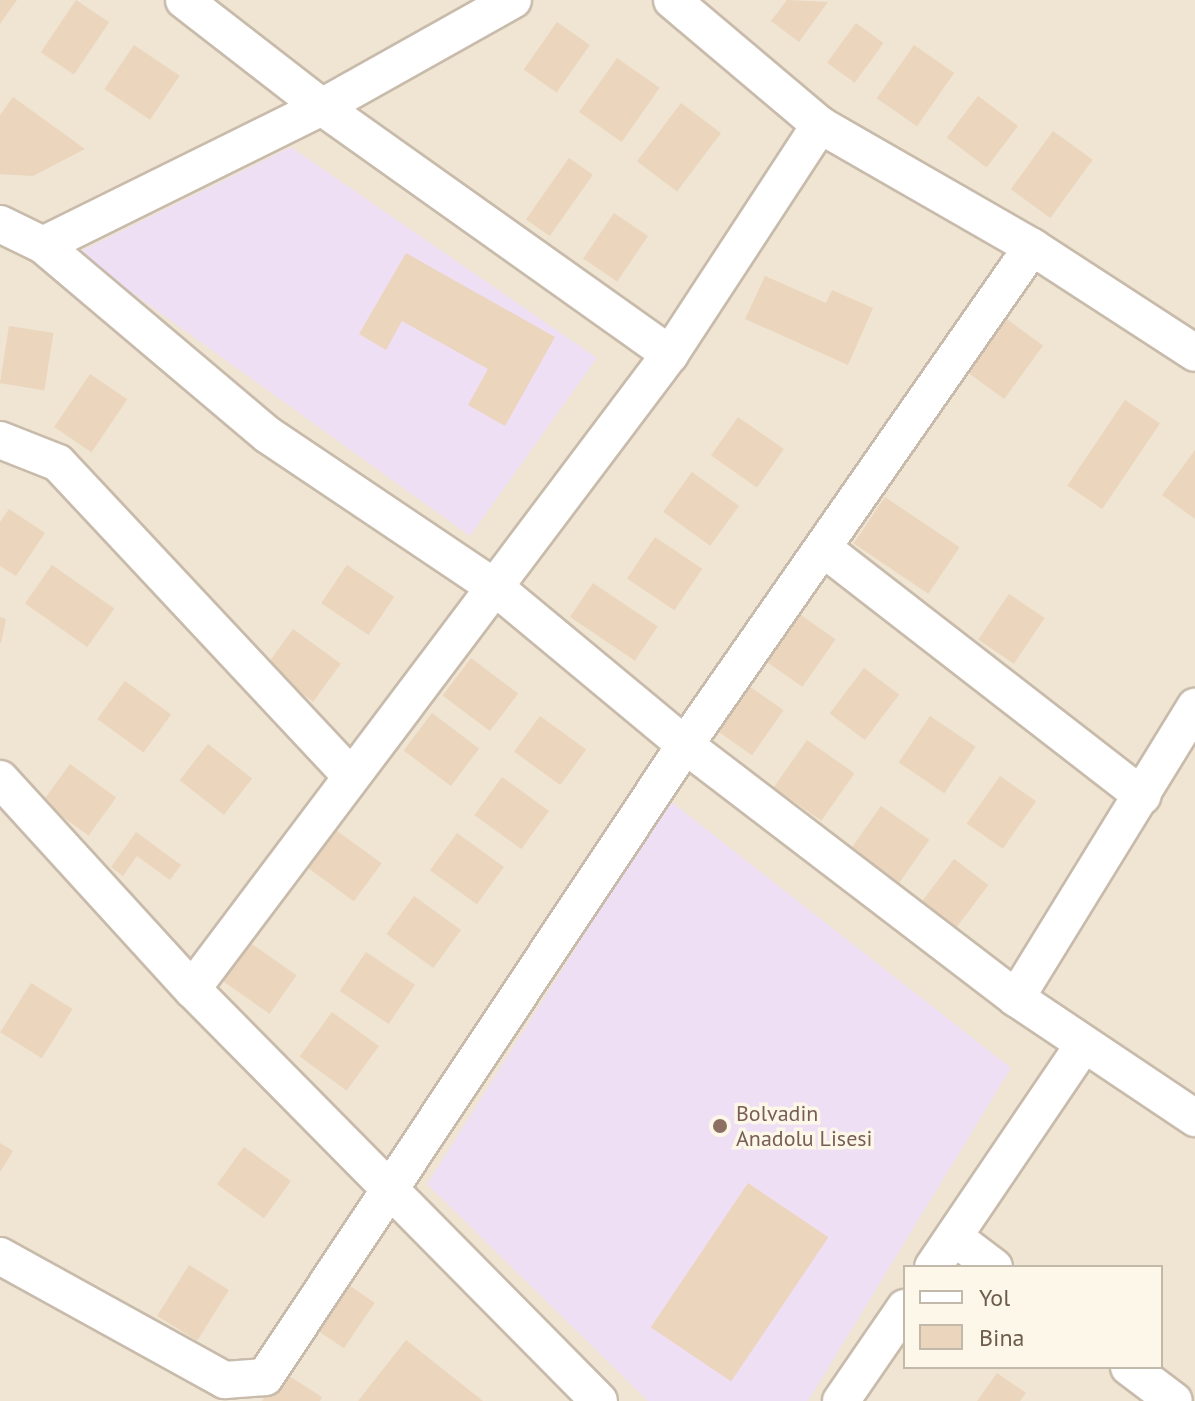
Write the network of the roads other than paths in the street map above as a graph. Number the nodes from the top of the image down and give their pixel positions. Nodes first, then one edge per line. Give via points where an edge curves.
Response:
1 (184, 0) edge
2 (513, 0) edge
3 (672, 0) edge
4 (322, 107) junction
5 (820, 125) junction
6 (0, 224) edge
7 (43, 245) junction
8 (1032, 247) junction
9 (1195, 353) edge
10 (670, 354) junction
11 (0, 440) edge
12 (824, 549) junction
13 (496, 588) junction
14 (1194, 713) edge
15 (685, 745) junction
16 (350, 775) junction
17 (0, 779) edge
18 (1142, 796) junction
19 (192, 989) junction
20 (1016, 998) junction
21 (1084, 1044) junction
22 (1195, 1118) edge
23 (390, 1193) junction
24 (954, 1237) junction
25 (0, 1256) edge
26 (934, 1265) edge
27 (991, 1265) edge
28 (903, 1311) edge
29 (1132, 1369) edge
30 (599, 1401) edge
31 (841, 1401) edge
32 (1174, 1401) edge

1 - 4 street
2 - 4 street
3 - 5 street
4 - 7 street
4 - 10 street
5 - 8 street
5 - 10 street
6 - 7 street
7 - 13 street via 268,435
8 - 9 street
8 - 12 street
10 - 13 street
11 - 16 street via 58,463
12 - 15 street
12 - 18 street
13 - 15 street
13 - 16 street
14 - 18 street
15 - 20 street
15 - 23 street
16 - 19 street
17 - 19 street
18 - 20 street
19 - 23 street
20 - 21 street
21 - 22 street
21 - 24 street
23 - 25 street via 265,1377 225,1380
23 - 30 street
24 - 26 street
24 - 27 street
28 - 31 street
29 - 32 street

